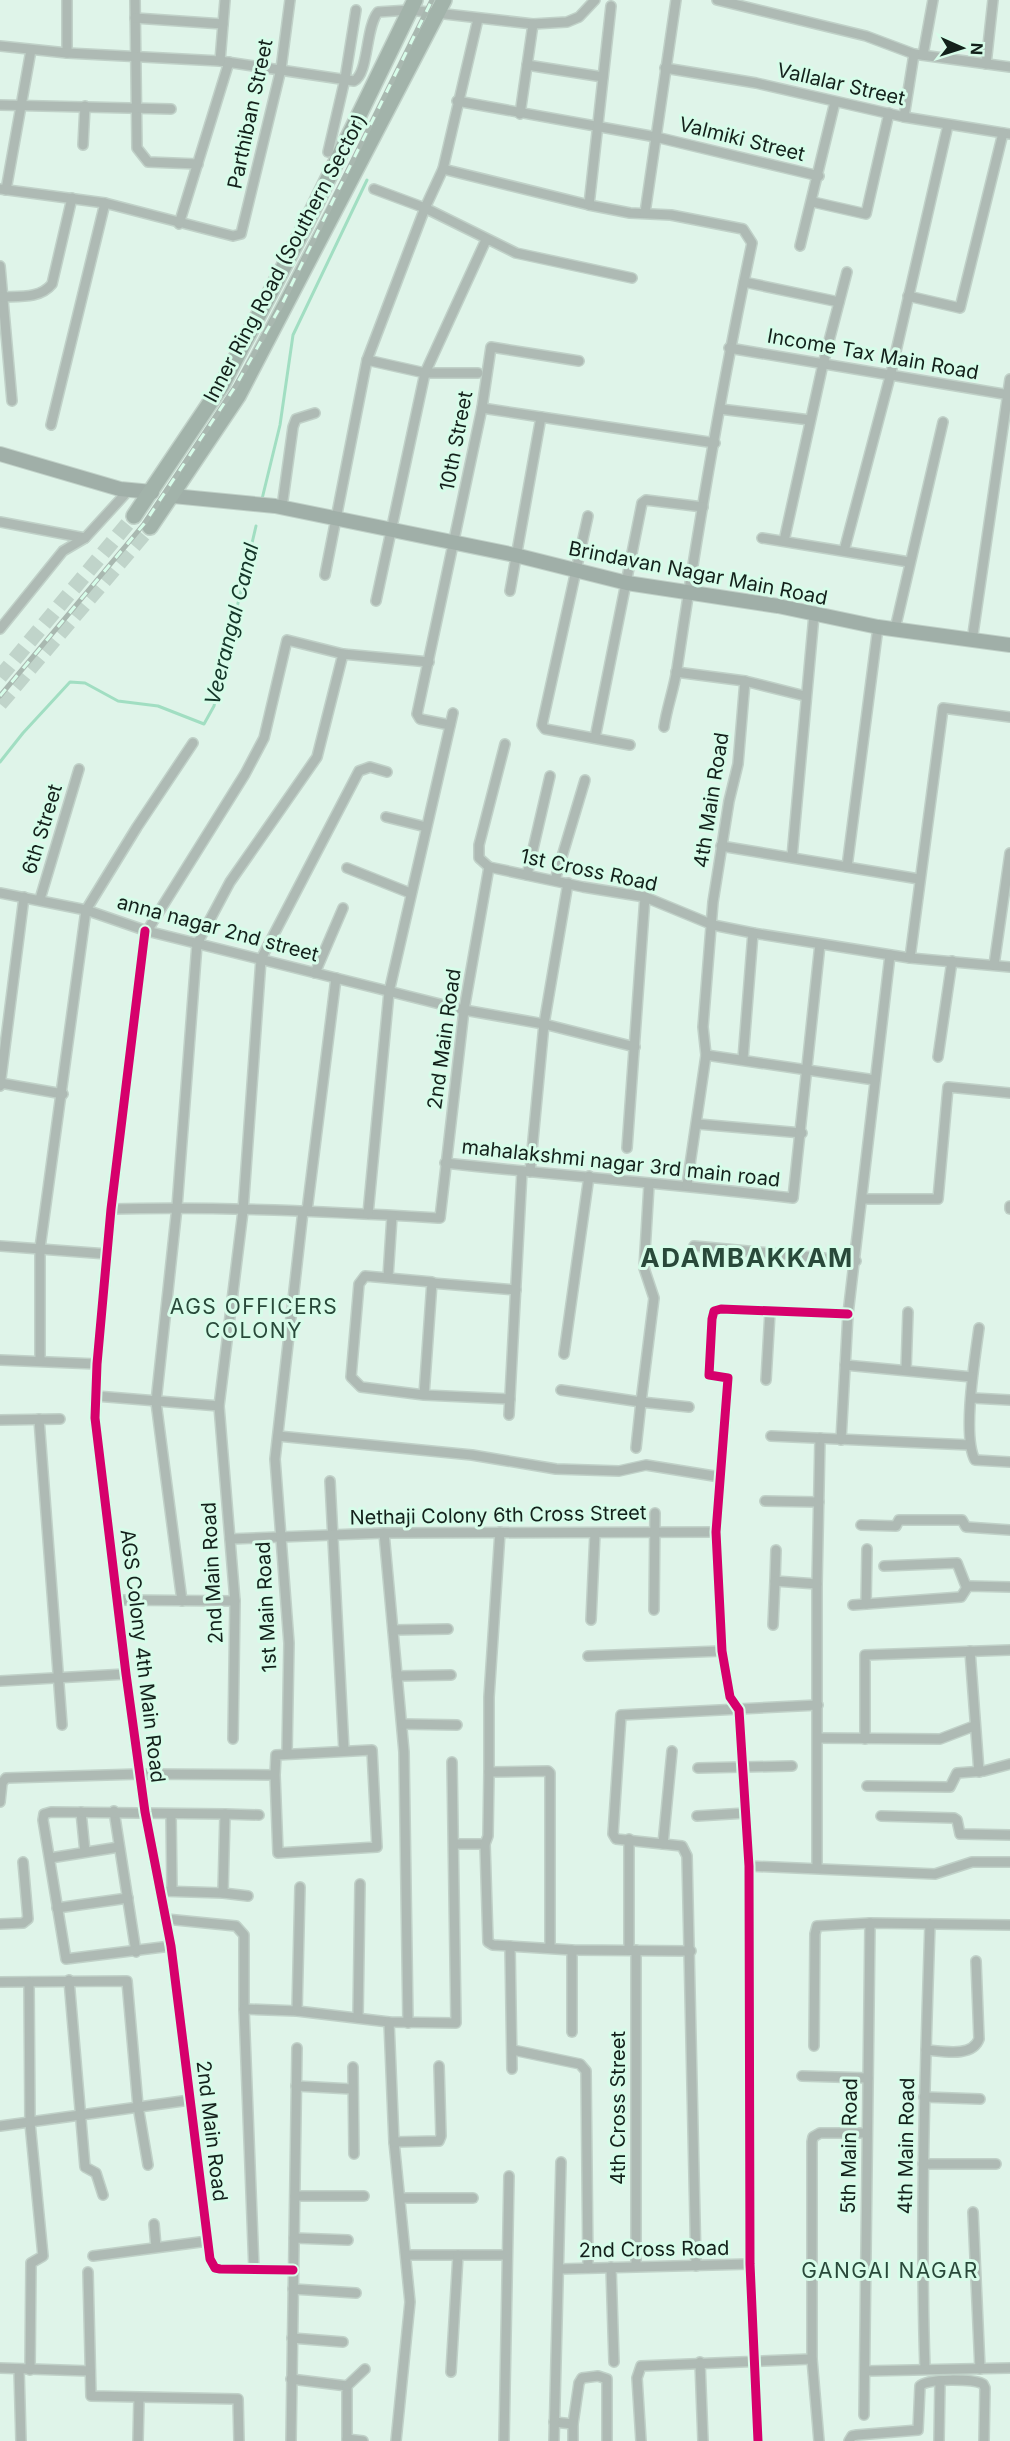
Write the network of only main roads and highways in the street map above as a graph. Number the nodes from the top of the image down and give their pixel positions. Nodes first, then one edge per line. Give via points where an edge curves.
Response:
1 (412, 5) edge
2 (440, 6) edge
3 (222, 385) junction
4 (238, 396) junction
5 (134, 516) tunnel mouth
6 (150, 527) tunnel mouth

1 - 3 main road, Inner Ring Road (Southern Sector) via 305,226
2 - 4 main road, Inner Ring Road (Southern Sector)
3 - 4 main road
3 - 5 main road, Inner Ring Road (Southern Sector)
4 - 6 main road, Inner Ring Road (Southern Sector)

